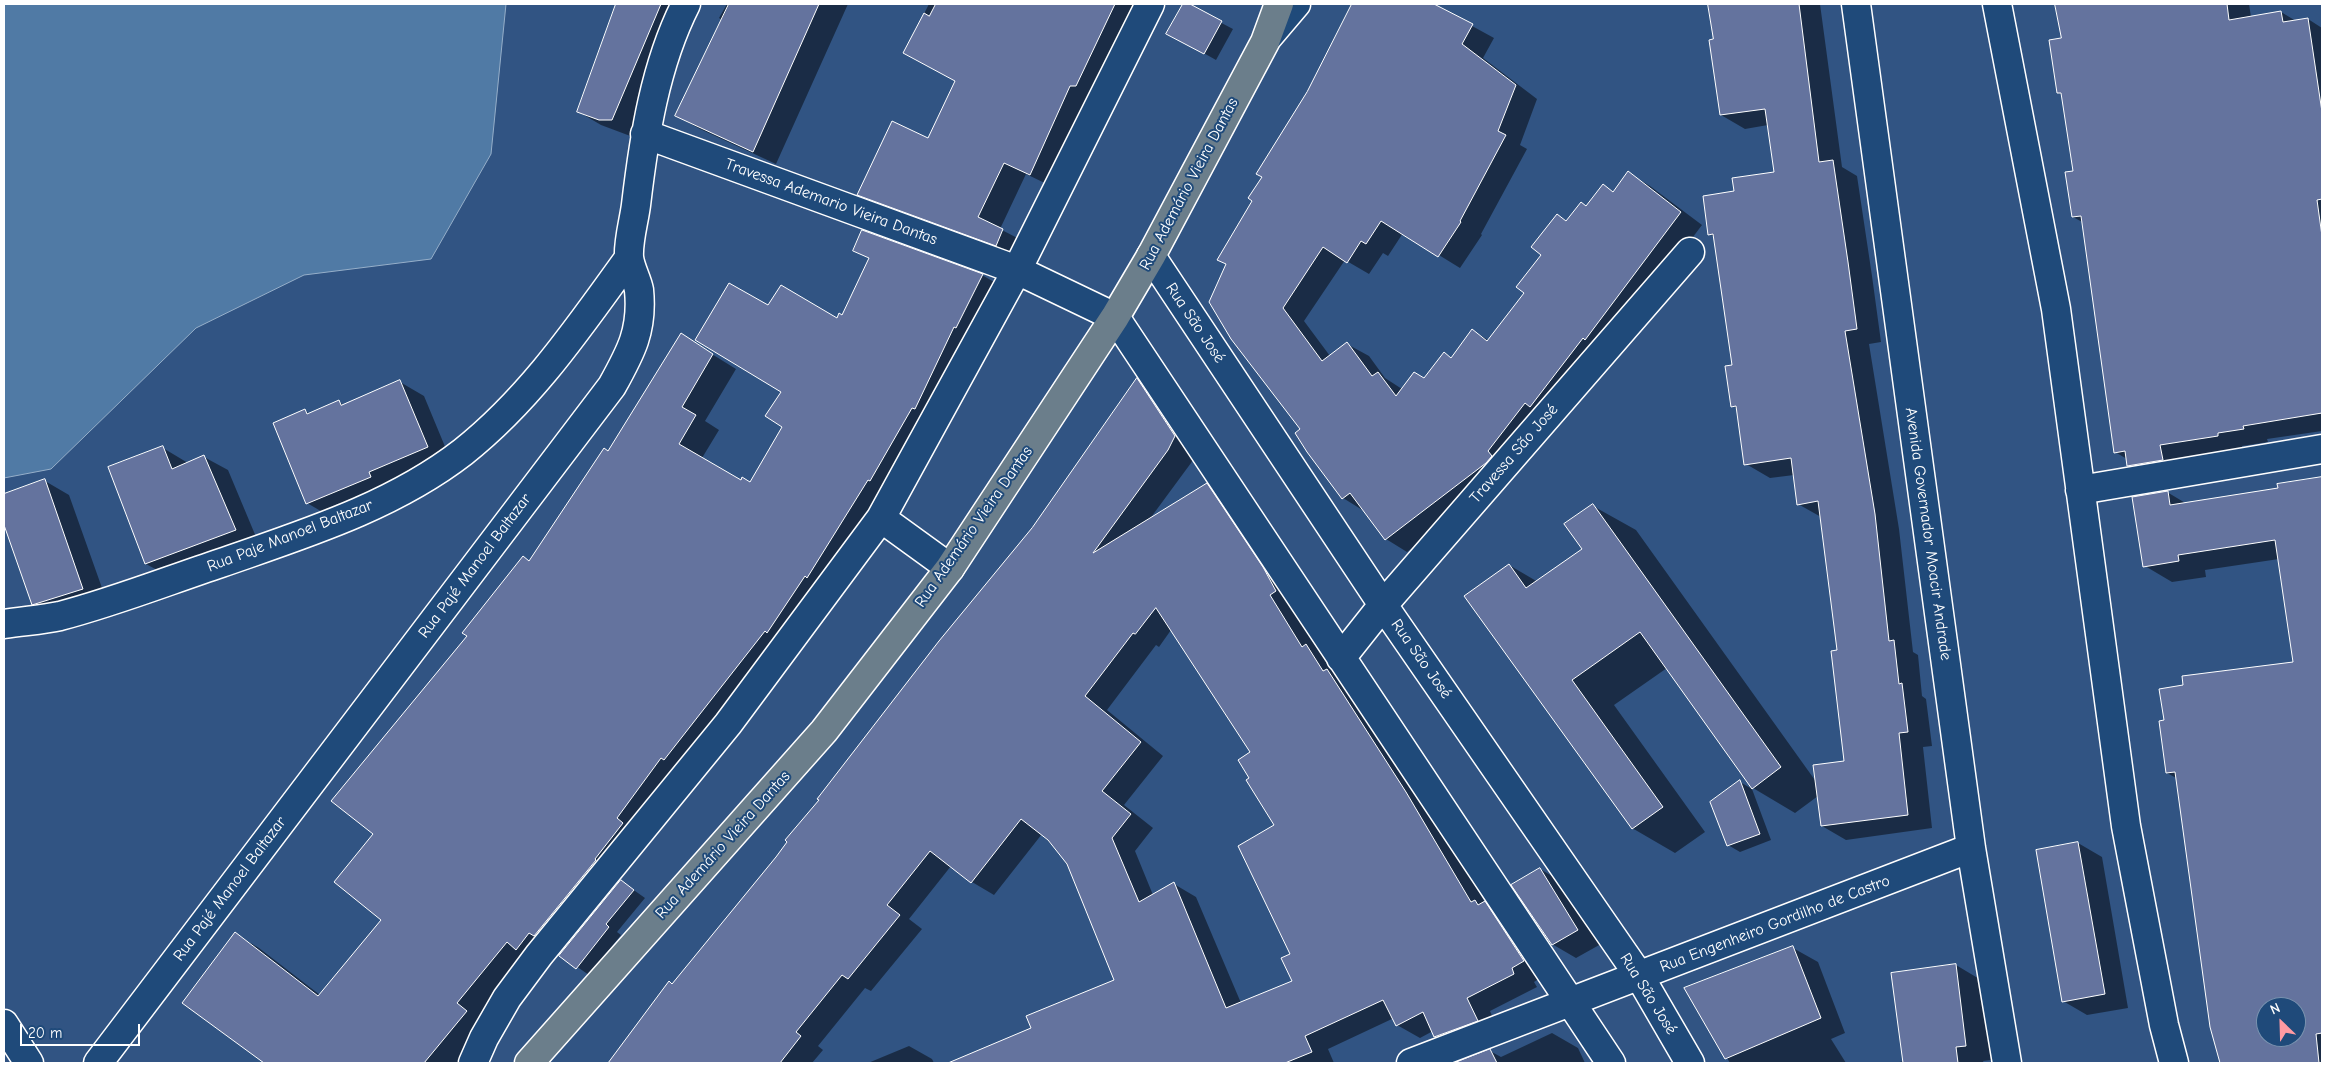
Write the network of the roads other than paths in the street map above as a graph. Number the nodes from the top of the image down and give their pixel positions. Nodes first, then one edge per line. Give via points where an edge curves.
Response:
1 (686, 4) edge
2 (1150, 4) edge
3 (1279, 4) edge
4 (1296, 4) edge
5 (1856, 4) edge
6 (1997, 4) edge
7 (1265, 42) junction
8 (645, 134) junction
9 (1690, 252) dead end
10 (1151, 256) junction
11 (629, 258) junction
12 (1017, 270) junction
13 (1115, 317) junction
14 (2322, 450) edge
15 (2080, 490) junction
16 (881, 518) junction
17 (950, 568) junction
18 (1383, 605) junction
19 (4, 624) edge
20 (1341, 658) junction
21 (1971, 848) junction
22 (1640, 977) junction
23 (1570, 1001) junction
24 (4, 1024) edge
25 (29, 1063) edge
26 (98, 1063) edge
27 (473, 1063) edge
28 (529, 1063) edge
29 (1411, 1063) edge
30 (1610, 1063) edge
31 (1690, 1063) edge
32 (2007, 1063) edge
33 (2174, 1063) edge

1 - 8 street, Rua Pajé Manoel Baltazar via 673,30
2 - 12 street
3 - 7 main road, Rua Ademário Vieira Dantas
4 - 7 street
5 - 21 street, Avenida Governador Moacir Andrade
6 - 15 street via 2056,309
7 - 10 main road, Rua Ademário Vieira Dantas
8 - 11 street, Rua Pajé Manoel Baltazar
8 - 12 street, Travessa Ademario Vieira Dantas
9 - 18 street, Travessa São José
10 - 13 main road, Rua Ademário Vieira Dantas
10 - 18 street, Rua São José
11 - 19 street, Rua Paje Manoel Baltazar via 553,361 508,412 463,452 417,483 355,514 118,598 58,616
11 - 26 street, Rua Pajé Manoel Baltazar via 639,288 638,333 612,386
12 - 13 street, Travessa Ademario Vieira Dantas
12 - 16 street
13 - 17 main road, Rua Ademário Vieira Dantas
13 - 20 street
14 - 15 street
15 - 33 street via 2126,826
16 - 17 street
16 - 27 street via 728,724 539,954 507,998
17 - 28 main road, Rua Ademário Vieira Dantas via 824,731
18 - 20 street, Travessa São José
18 - 22 street, Rua São José
20 - 23 street
21 - 22 street, Rua Engenheiro Gordilho de Castro
21 - 32 street, Avenida Governador Moacir Andrade
22 - 23 street, Rua Engenheiro Gordilho de Castro
22 - 31 street, Rua São José
23 - 29 street, Rua Engenheiro Gordilho de Castro
23 - 30 street
24 - 25 street

